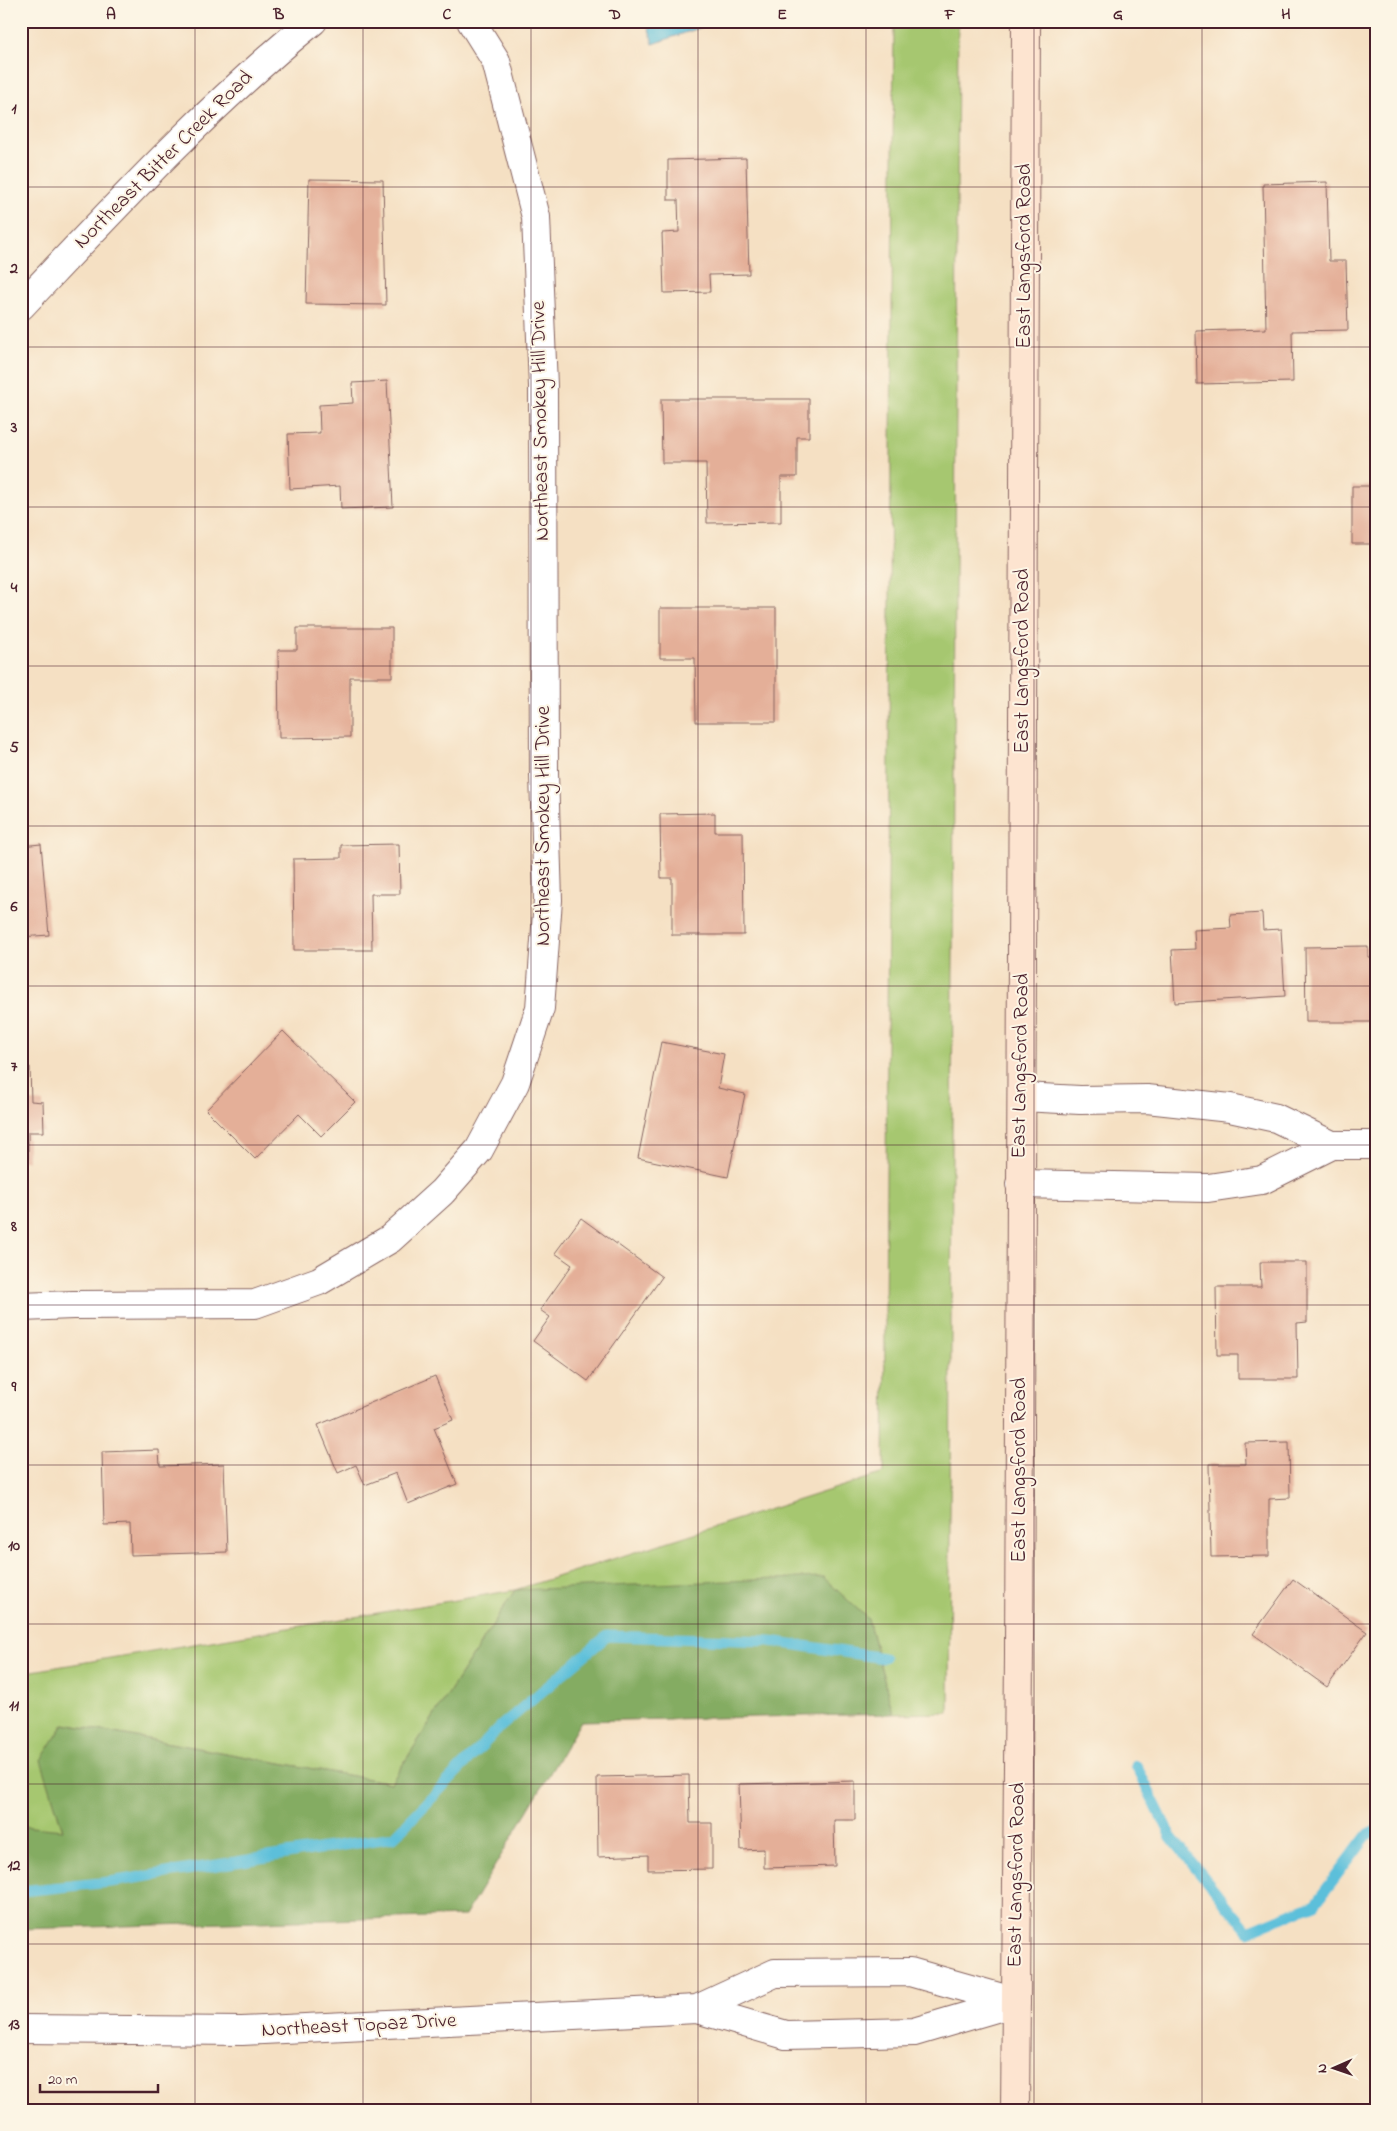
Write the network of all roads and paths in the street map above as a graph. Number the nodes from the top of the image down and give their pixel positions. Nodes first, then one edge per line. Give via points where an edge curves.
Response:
1 (313, 21) edge
2 (471, 21) edge
3 (1026, 21) edge
4 (21, 306) edge
5 (1022, 1098) junction
6 (1332, 1145) junction
7 (1376, 1145) edge
8 (1020, 1184) junction
9 (21, 1307) edge
10 (1016, 2002) junction
11 (698, 2009) junction
12 (21, 2030) edge
13 (1015, 2110) edge

1 - 4 street, Northeast Bitter Creek Road via 259,65 163,156
2 - 9 street, Northeast Smokey Hill Drive via 496,61 536,218 542,366 548,900 540,1008 515,1082 479,1150 442,1192 390,1239 319,1281 256,1304
3 - 5 street, East Langsford Road
5 - 6 street via 1147,1099 1230,1108 1276,1118
5 - 8 street, East Langsford Road
6 - 7 street
6 - 8 street via 1262,1180 1208,1188
8 - 10 street, East Langsford Road
10 - 11 street, Northeast Topaz Drive via 914,2032 786,2035
10 - 11 street, Northeast Topaz Drive via 910,1972 775,1973
10 - 13 street, East Langsford Road
11 - 12 street, Northeast Topaz Drive via 242,2031

